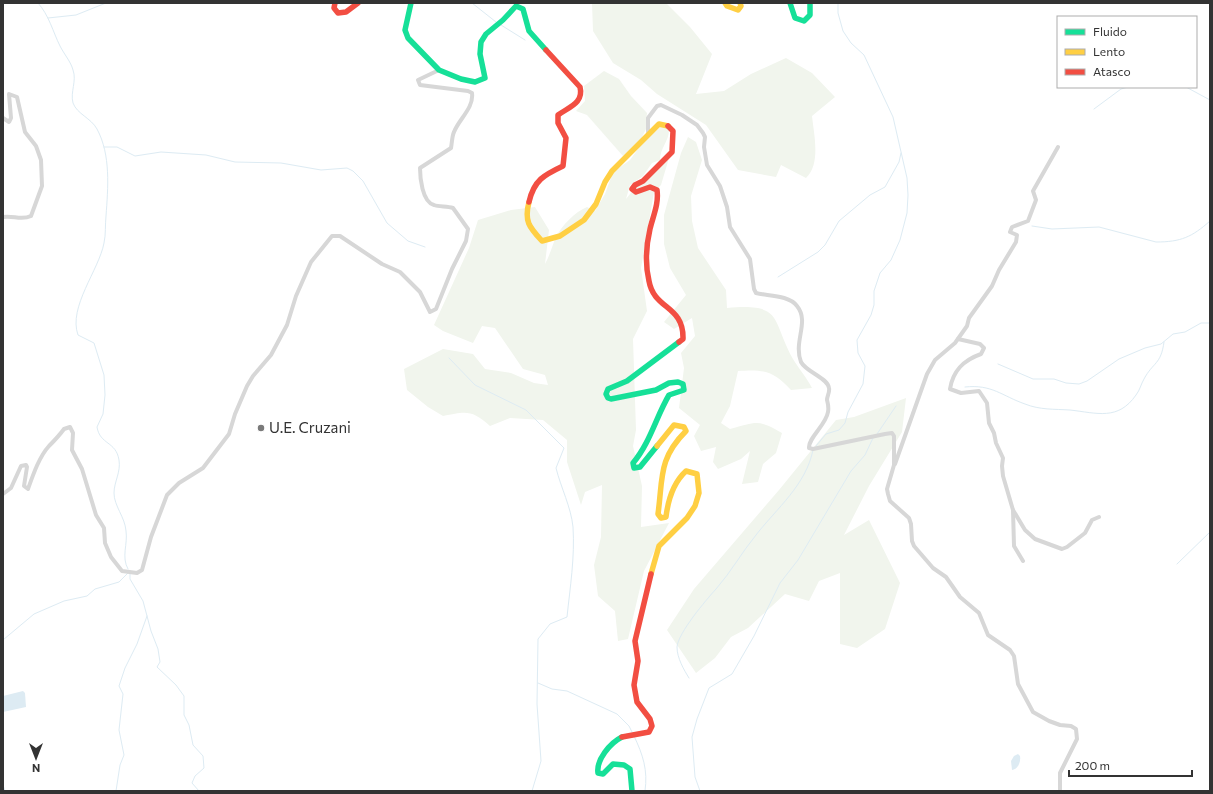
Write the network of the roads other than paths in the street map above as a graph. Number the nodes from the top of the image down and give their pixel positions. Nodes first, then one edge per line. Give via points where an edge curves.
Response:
1 (335, 3) edge
2 (358, 3) edge
3 (411, 3) edge
4 (724, 3) edge
5 (740, 3) edge
6 (790, 3) edge
7 (810, 3) edge
8 (439, 70) junction
9 (3, 118) edge
10 (648, 132) junction
11 (1058, 147) dead end
12 (3, 217) edge
13 (958, 339) junction
14 (894, 469) junction
15 (3, 494) edge
16 (1013, 510) junction
17 (1099, 517) dead end
18 (1023, 561) dead end
19 (632, 791) edge
20 (1060, 791) edge

1 - 2 main road via 334,8 338,13 346,12
3 - 8 main road via 405,30 408,38
4 - 5 main road via 738,10
6 - 7 main road via 795,18 804,21 810,15
8 - 10 main road via 475,82 485,78 480,56 480,40 516,6 525,10 529,31 580,87 582,98 577,104 558,115 558,123 566,138 563,166 546,174 532,189 526,214 530,228 542,241 553,240 567,233 586,219 600,197 611,172 630,156
8 - 15 street via 418,80 420,85 468,91 472,93 472,98 464,118 454,132 451,148 420,168 420,183 428,201 433,205 453,208 468,229 466,241 436,309 430,312 420,292 400,272 382,264 340,236 332,236 311,262 287,325 271,355 247,386 229,434 204,468 179,483 167,495 142,570 137,573 122,571 111,557 105,543 104,528 96,515 82,469 72,450 73,433 70,428 64,429 50,446 36,468 28,489 24,486 26,464 21,466 11,488
9 - 12 street via 9,122 11,118 9,94 14,94 17,97 25,132 36,146 41,160 42,186 31,216 19,219
10 - 14 street via 648,118 657,106 661,105 682,114 697,125 705,138 707,165 720,186 730,227 750,259 756,293 796,304 802,324 797,348 802,363 827,382 830,388 826,420 812,438 809,448 892,433 896,444
10 - 19 main road via 659,124 668,126 673,131 672,152 632,189 636,192 650,187 657,190 658,202 650,230 646,262 648,279 653,296 679,317 683,327 683,339 627,381 608,389 606,394 611,399 656,390 669,383 682,384 684,390 669,396 643,451 632,462 634,468 640,467 674,425 681,425 686,432 674,443 661,471 658,514 661,518 666,517 671,495 680,476 686,471 697,474 699,493 695,506 687,518 659,546 637,631 635,695 652,726 648,732 616,739 608,746 597,767 598,774 603,774 613,764 624,765 630,769
11 - 13 street via 1033,192 1036,200 1028,221 1012,227 1010,232 1017,235 1016,242 992,286 974,308 967,326
13 - 14 street via 935,360 927,374
13 - 16 street via 980,344 984,348 981,354 962,364 954,374 950,389 961,394 979,391 987,403 989,423 1003,458 1003,476
14 - 20 street via 887,489 888,494 890,501 909,518 914,546 933,568 946,577 960,597 979,612 988,635 1010,650 1014,656 1018,684 1033,712 1049,722 1076,729 1077,739 1060,774
16 - 17 street via 1024,530 1035,539 1062,549 1085,533 1092,520
16 - 18 street via 1014,546

